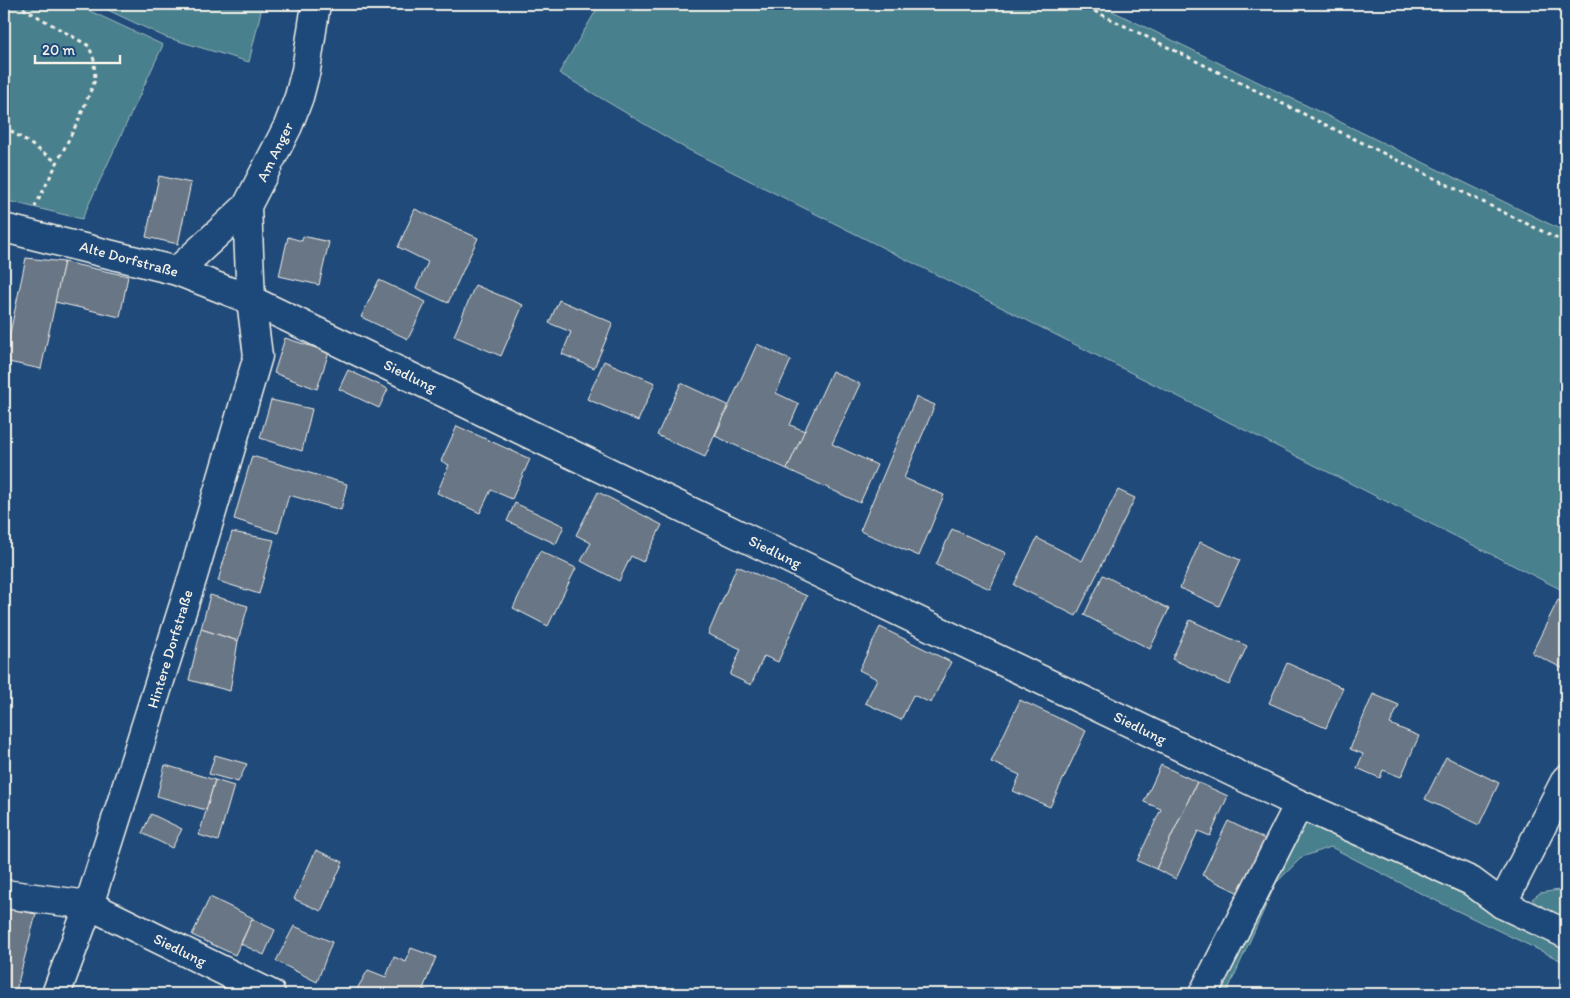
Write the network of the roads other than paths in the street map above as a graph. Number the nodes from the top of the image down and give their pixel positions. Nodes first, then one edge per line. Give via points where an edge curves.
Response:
1 (316, 4) edge
2 (247, 206) junction
3 (14, 230) edge
4 (177, 271) junction
5 (250, 300) junction
6 (1566, 779) edge
7 (1299, 804) junction
8 (4, 894) edge
9 (1502, 904) junction
10 (89, 905) junction
11 (1566, 934) edge
12 (56, 994) edge
13 (270, 994) edge
14 (1203, 994) edge

1 - 2 street, Am Anger via 299,97 285,134
2 - 4 street
2 - 5 street, Am Anger
3 - 4 street, Alte Dorfstraße
4 - 5 street, Alte Dorfstraße
5 - 7 street, Siedlung
5 - 10 street, Hintere Dorfstraße via 258,356
6 - 9 street
7 - 9 street, Siedlung via 1471,882
7 - 14 street
8 - 10 street, Siedlung
9 - 11 street, Siedlung
10 - 12 street, Hintere Dorfstraße
10 - 13 street, Siedlung

